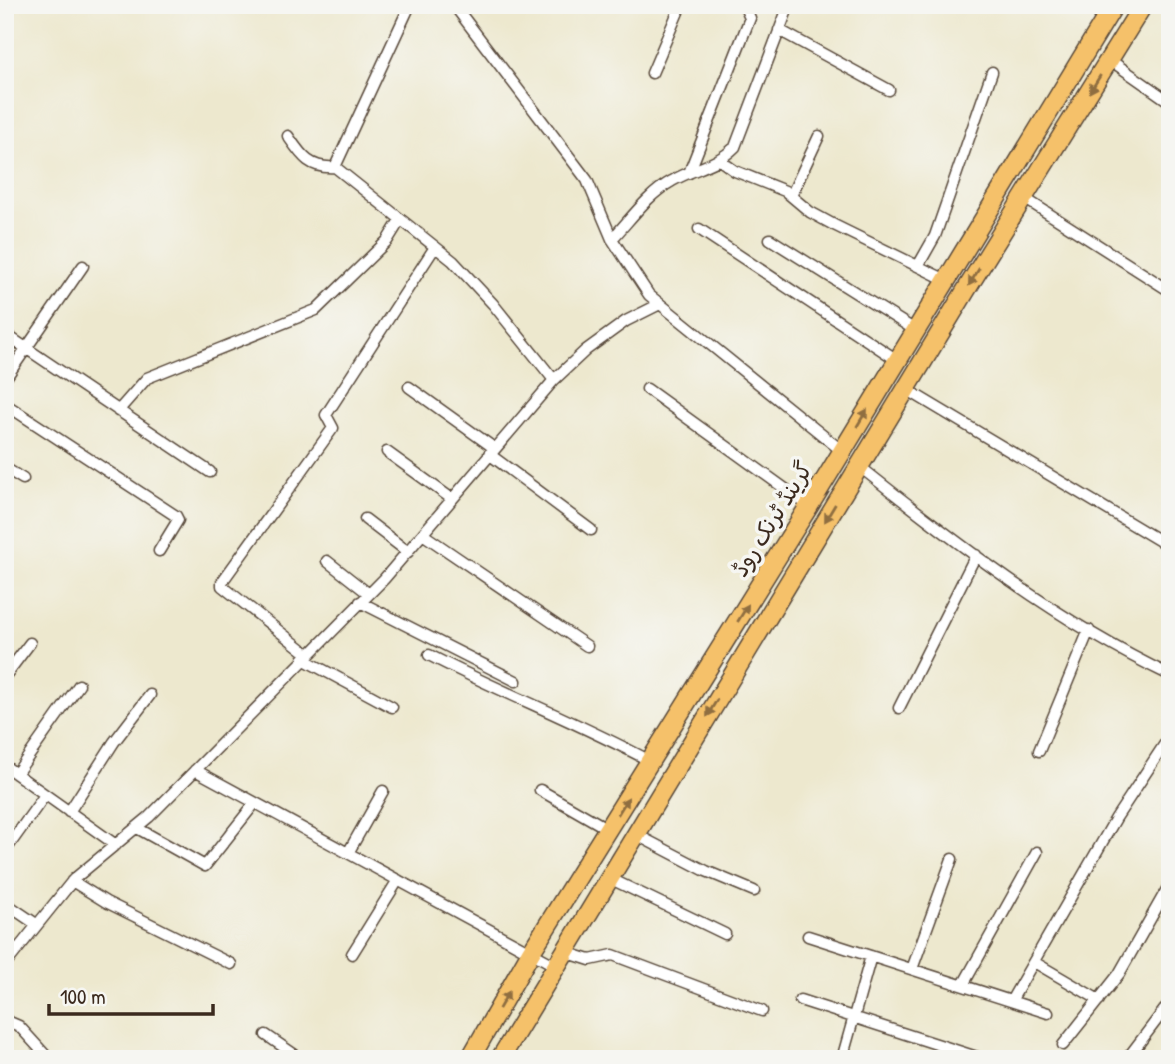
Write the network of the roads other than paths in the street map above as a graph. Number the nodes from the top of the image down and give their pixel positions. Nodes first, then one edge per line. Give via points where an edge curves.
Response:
1 (410, 5) edge
2 (454, 5) edge
3 (681, 5) edge
4 (744, 5) edge
5 (789, 5) edge
6 (1114, 5) edge
7 (1143, 5) edge
8 (779, 30) junction
9 (1110, 60) junction
10 (992, 72) dead end
11 (652, 73) dead end
12 (889, 90) dead end
13 (1170, 102) edge
14 (288, 136) dead end
15 (819, 136) dead end
16 (721, 161) junction
17 (335, 167) junction
18 (689, 173) junction
19 (791, 196) junction
20 (1024, 198) junction
21 (400, 220) junction
22 (699, 229) dead end
23 (612, 239) junction
24 (770, 239) dead end
25 (435, 247) junction
26 (918, 266) junction
27 (83, 267) dead end
28 (946, 279) junction
29 (1170, 290) edge
30 (658, 305) junction
31 (915, 330) junction
32 (5, 334) edge
33 (26, 348) junction
34 (897, 360) junction
35 (5, 379) edge
36 (554, 380) junction
37 (409, 387) dead end
38 (648, 389) dead end
39 (906, 389) junction
40 (5, 404) edge
41 (118, 411) junction
42 (492, 451) junction
43 (842, 451) junction
44 (387, 452) dead end
45 (859, 466) junction
46 (5, 468) edge
47 (210, 472) dead end
48 (23, 479) dead end
49 (452, 499) junction
50 (809, 506) junction
51 (365, 519) dead end
52 (591, 530) dead end
53 (424, 535) junction
54 (1170, 547) edge
55 (159, 551) dead end
56 (408, 552) junction
57 (976, 555) junction
58 (327, 561) dead end
59 (369, 594) junction
60 (513, 594) dead end
61 (360, 602) junction
62 (1089, 630) junction
63 (30, 643) dead end
64 (587, 646) dead end
65 (429, 655) dead end
66 (306, 657) junction
67 (1170, 675) edge
68 (5, 676) edge
69 (516, 681) dead end
70 (79, 685) dead end
71 (150, 695) dead end
72 (392, 707) dead end
73 (899, 708) dead end
74 (1170, 736) edge
75 (1040, 751) dead end
76 (650, 761) junction
77 (5, 766) edge
78 (195, 770) junction
79 (16, 774) junction
80 (540, 790) dead end
81 (383, 791) dead end
82 (45, 795) junction
83 (254, 803) junction
84 (69, 811) junction
85 (137, 828) junction
86 (608, 829) junction
87 (635, 834) junction
88 (116, 845) junction
89 (5, 850) edge
90 (1037, 852) dead end
91 (348, 853) junction
92 (952, 859) dead end
93 (609, 878) junction
94 (398, 880) junction
95 (72, 881) junction
96 (1170, 884) edge
97 (754, 891) dead end
98 (5, 903) edge
99 (36, 924) junction
100 (725, 934) dead end
101 (808, 936) dead end
102 (531, 952) junction
103 (352, 954) dead end
104 (871, 956) junction
105 (561, 959) junction
106 (1034, 962) junction
107 (231, 964) dead end
108 (5, 965) edge
109 (912, 969) junction
110 (963, 985) junction
111 (800, 1000) dead end
112 (1099, 1000) junction
113 (1011, 1001) junction
114 (1165, 1009) dead end
115 (762, 1011) dead end
116 (1048, 1013) dead end
117 (853, 1017) junction
118 (5, 1020) edge
119 (266, 1035) dead end
120 (1062, 1045) dead end
121 (49, 1059) edge
122 (301, 1059) edge
123 (470, 1059) edge
124 (500, 1059) edge
125 (842, 1059) edge
126 (983, 1059) edge
127 (1127, 1059) edge

1 - 17 street
2 - 23 street via 587,180
3 - 11 street
4 - 18 street via 750,18
5 - 8 street
6 - 28 highway, گرینڈ ٹرنک روڈ
7 - 9 highway, گرینڈ ٹرنک روڈ
8 - 12 street
8 - 16 street via 743,129 735,147
9 - 13 street
9 -> 20 highway, گرینڈ ٹرنک روڈ
10 - 26 street via 934,236
14 - 17 street via 306,162
15 - 19 street
16 - 18 street
16 - 19 street via 734,172
17 - 21 street
18 - 23 street via 670,181
19 - 26 street via 810,212
20 - 29 street
20 -> 39 highway, گرینڈ ٹرنک روڈ
21 - 25 street
21 - 41 street via 387,241 316,310 147,379
22 - 34 street
23 - 30 street
24 - 31 street
25 - 36 street via 493,304
25 - 66 street via 326,415 333,428 222,582
26 - 28 street
27 - 33 street
28 - 31 highway, گرینڈ ٹرنک روڈ
30 - 36 street via 625,321
30 - 43 street
31 - 34 highway, گرینڈ ٹرنک روڈ
32 - 33 street
33 - 35 street
33 - 41 street
43 -> 34 highway, گرینڈ ٹرنک روڈ
36 - 42 street
37 - 42 street
38 - 50 street
39 - 45 highway, گرینڈ ٹرنک روڈ
39 - 54 street
40 - 55 street via 176,516 178,520
41 - 47 street
42 - 49 street
42 - 52 street
43 - 50 highway, گرینڈ ٹرنک روڈ
44 - 49 street
45 - 57 street
45 -> 87 highway, گرینڈ ٹرنک روڈ
46 - 48 street
49 - 53 street
76 -> 50 highway, گرینڈ ٹرنک روڈ
51 - 56 street
53 - 56 street
53 - 60 street
53 - 64 street
56 - 59 street
57 - 62 street
57 - 73 street
58 - 59 street
59 - 61 street
61 - 66 street
61 - 69 street
62 - 67 street
62 - 75 street
63 - 68 street
65 - 76 street via 493,688 584,725
66 - 72 street
66 - 78 street
70 - 79 street
71 - 84 street
74 - 106 street via 1116,818
86 -> 76 highway, گرینڈ ٹرنک روڈ
77 - 79 street
78 - 83 street
78 - 85 street
79 - 82 street
80 - 86 street
81 - 91 street
82 - 84 street
82 - 89 street
83 - 85 street via 205,866
83 - 91 street
84 - 88 street
85 - 88 street
86 - 102 highway, گرینڈ ٹرنک روڈ
87 - 93 highway, گرینڈ ٹرنک روڈ
87 - 97 street
88 - 95 street
90 - 110 street
91 - 94 street
92 - 109 street
93 - 100 street
93 - 105 highway, گرینڈ ٹرنک روڈ
94 - 102 street
94 - 103 street
95 - 99 street
95 - 107 street
96 - 112 street
98 - 99 street
99 - 108 street
101 - 104 street
102 - 105 street
123 -> 102 highway, گرینڈ ٹرنک روڈ
104 - 109 street
104 - 117 street
105 - 115 street via 613,955
105 - 124 highway, گرینڈ ٹرنک روڈ
106 - 112 street
106 - 113 street
109 - 110 street
110 - 113 street
111 - 117 street
112 - 120 street
113 - 116 street
114 - 127 street
117 - 125 street
117 - 126 street
118 - 121 street via 19,1026
119 - 122 street

